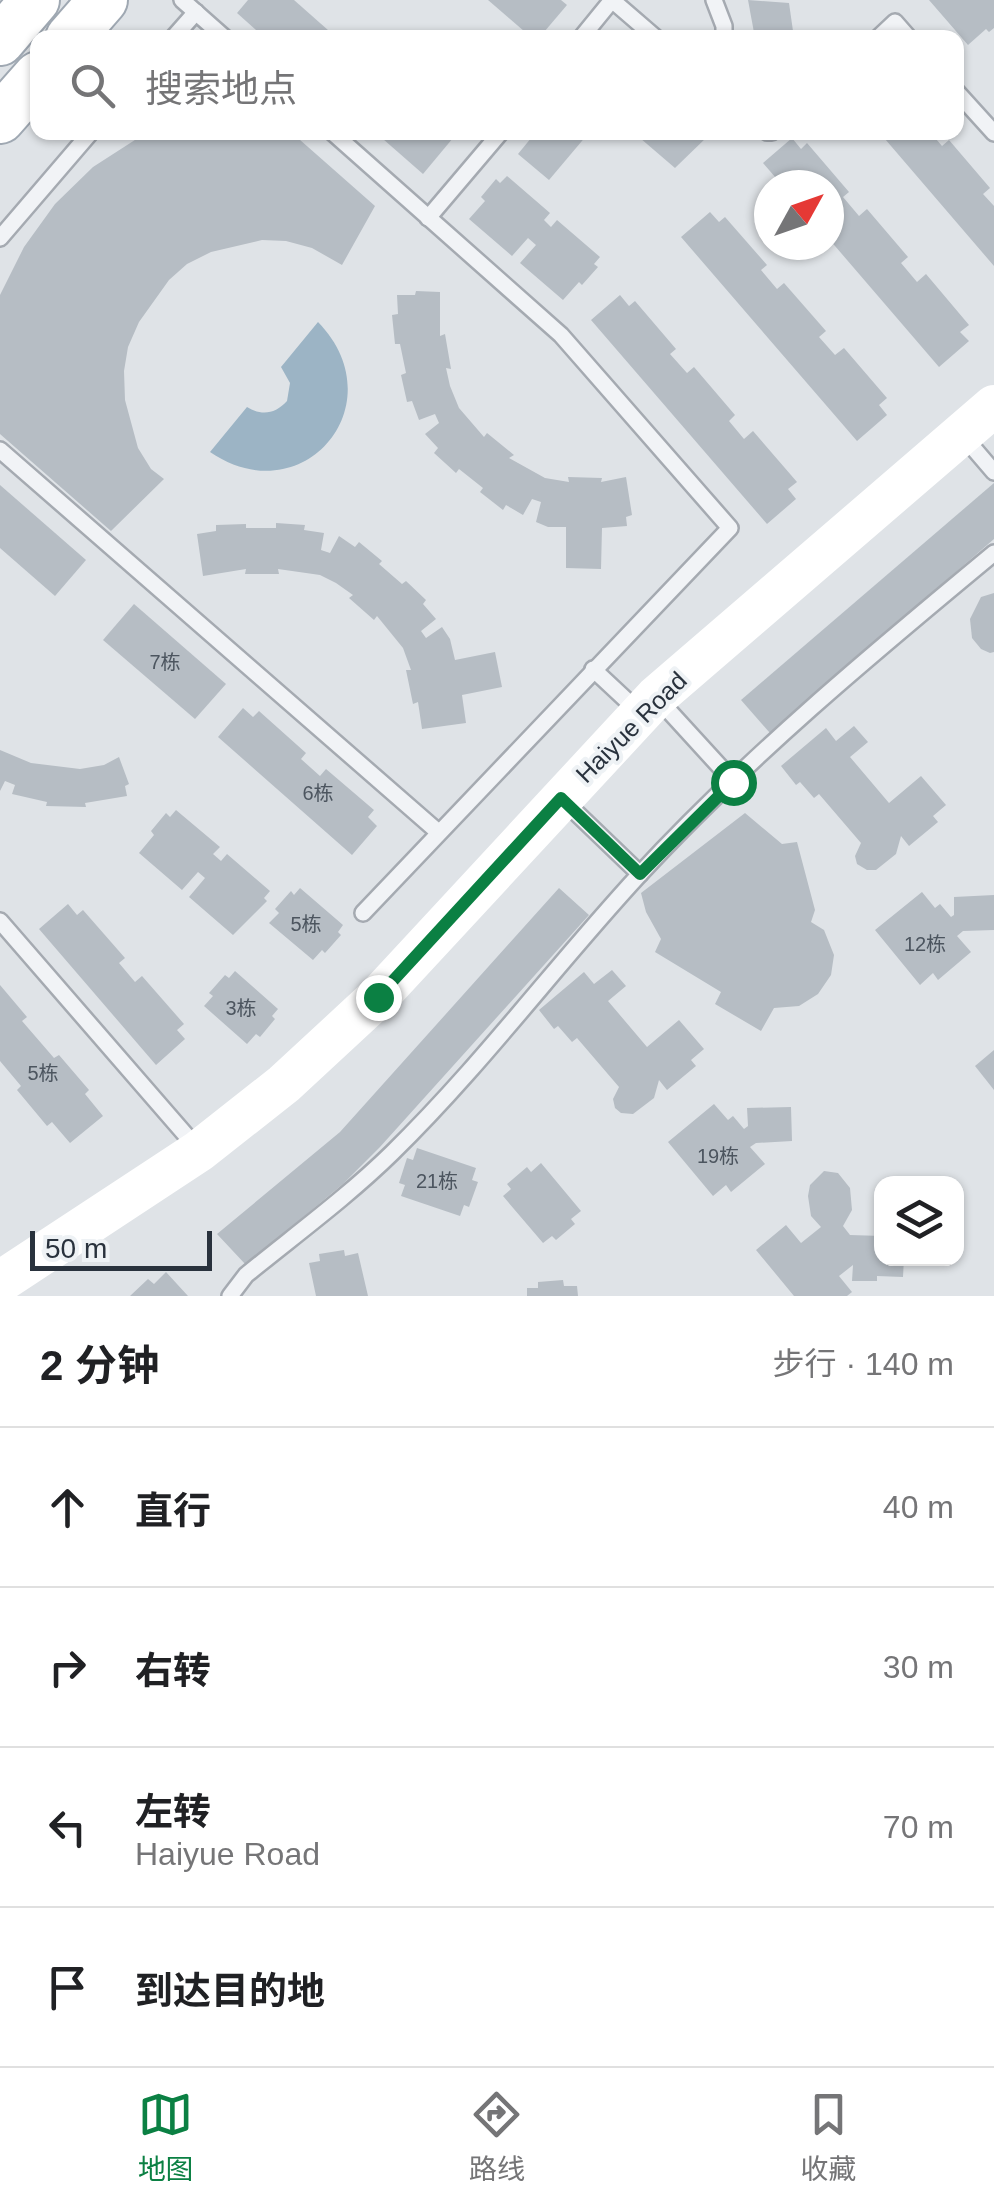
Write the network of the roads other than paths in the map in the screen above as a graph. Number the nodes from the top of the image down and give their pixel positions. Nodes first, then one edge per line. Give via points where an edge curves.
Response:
1 (35, 0) edge
2 (103, 0) edge
3 (182, 0) edge
4 (612, 0) edge
5 (714, 0) edge
6 (196, 12) junction
7 (77, 30) edge
8 (181, 30) edge
9 (215, 30) edge
10 (588, 30) edge
11 (647, 30) edge
12 (724, 30) edge
13 (0, 40) edge
14 (30, 85) edge
15 (964, 100) edge
16 (0, 119) edge
17 (994, 133) edge
18 (84, 140) edge
19 (341, 140) edge
20 (493, 140) edge
21 (428, 218) junction
22 (0, 238) edge
23 (994, 406) edge
24 (961, 434) junction
25 (0, 450) edge
26 (994, 472) edge
27 (994, 553) edge
28 (593, 669) junction
29 (648, 705) junction
30 (733, 782) junction
31 (561, 798) junction
32 (437, 832) junction
33 (640, 874) junction
34 (363, 913) dead end
35 (0, 921) edge
36 (199, 1152) junction
37 (0, 1282) edge
38 (230, 1296) edge

1 - 13 main road
2 - 7 main road
3 - 6 lane
4 - 10 lane
4 - 11 lane
5 - 12 lane
6 - 8 lane
6 - 9 lane
14 - 16 main road
15 - 17 lane
18 - 22 lane
19 - 21 lane
20 - 21 lane
21 - 28 lane via 561,334 730,528
23 - 24 street, Haiyue Road
24 - 26 lane
24 - 29 street, Haiyue Road
25 - 32 lane
27 - 30 lane
28 - 29 lane
28 - 32 lane
29 - 30 lane
29 - 31 street, Haiyue Road
30 - 33 lane
31 - 33 lane
31 - 36 street, Haiyue Road via 378,997
32 - 34 lane
33 - 38 lane via 390,1155 246,1275
35 - 36 lane
36 - 37 street, Haiyue Road

